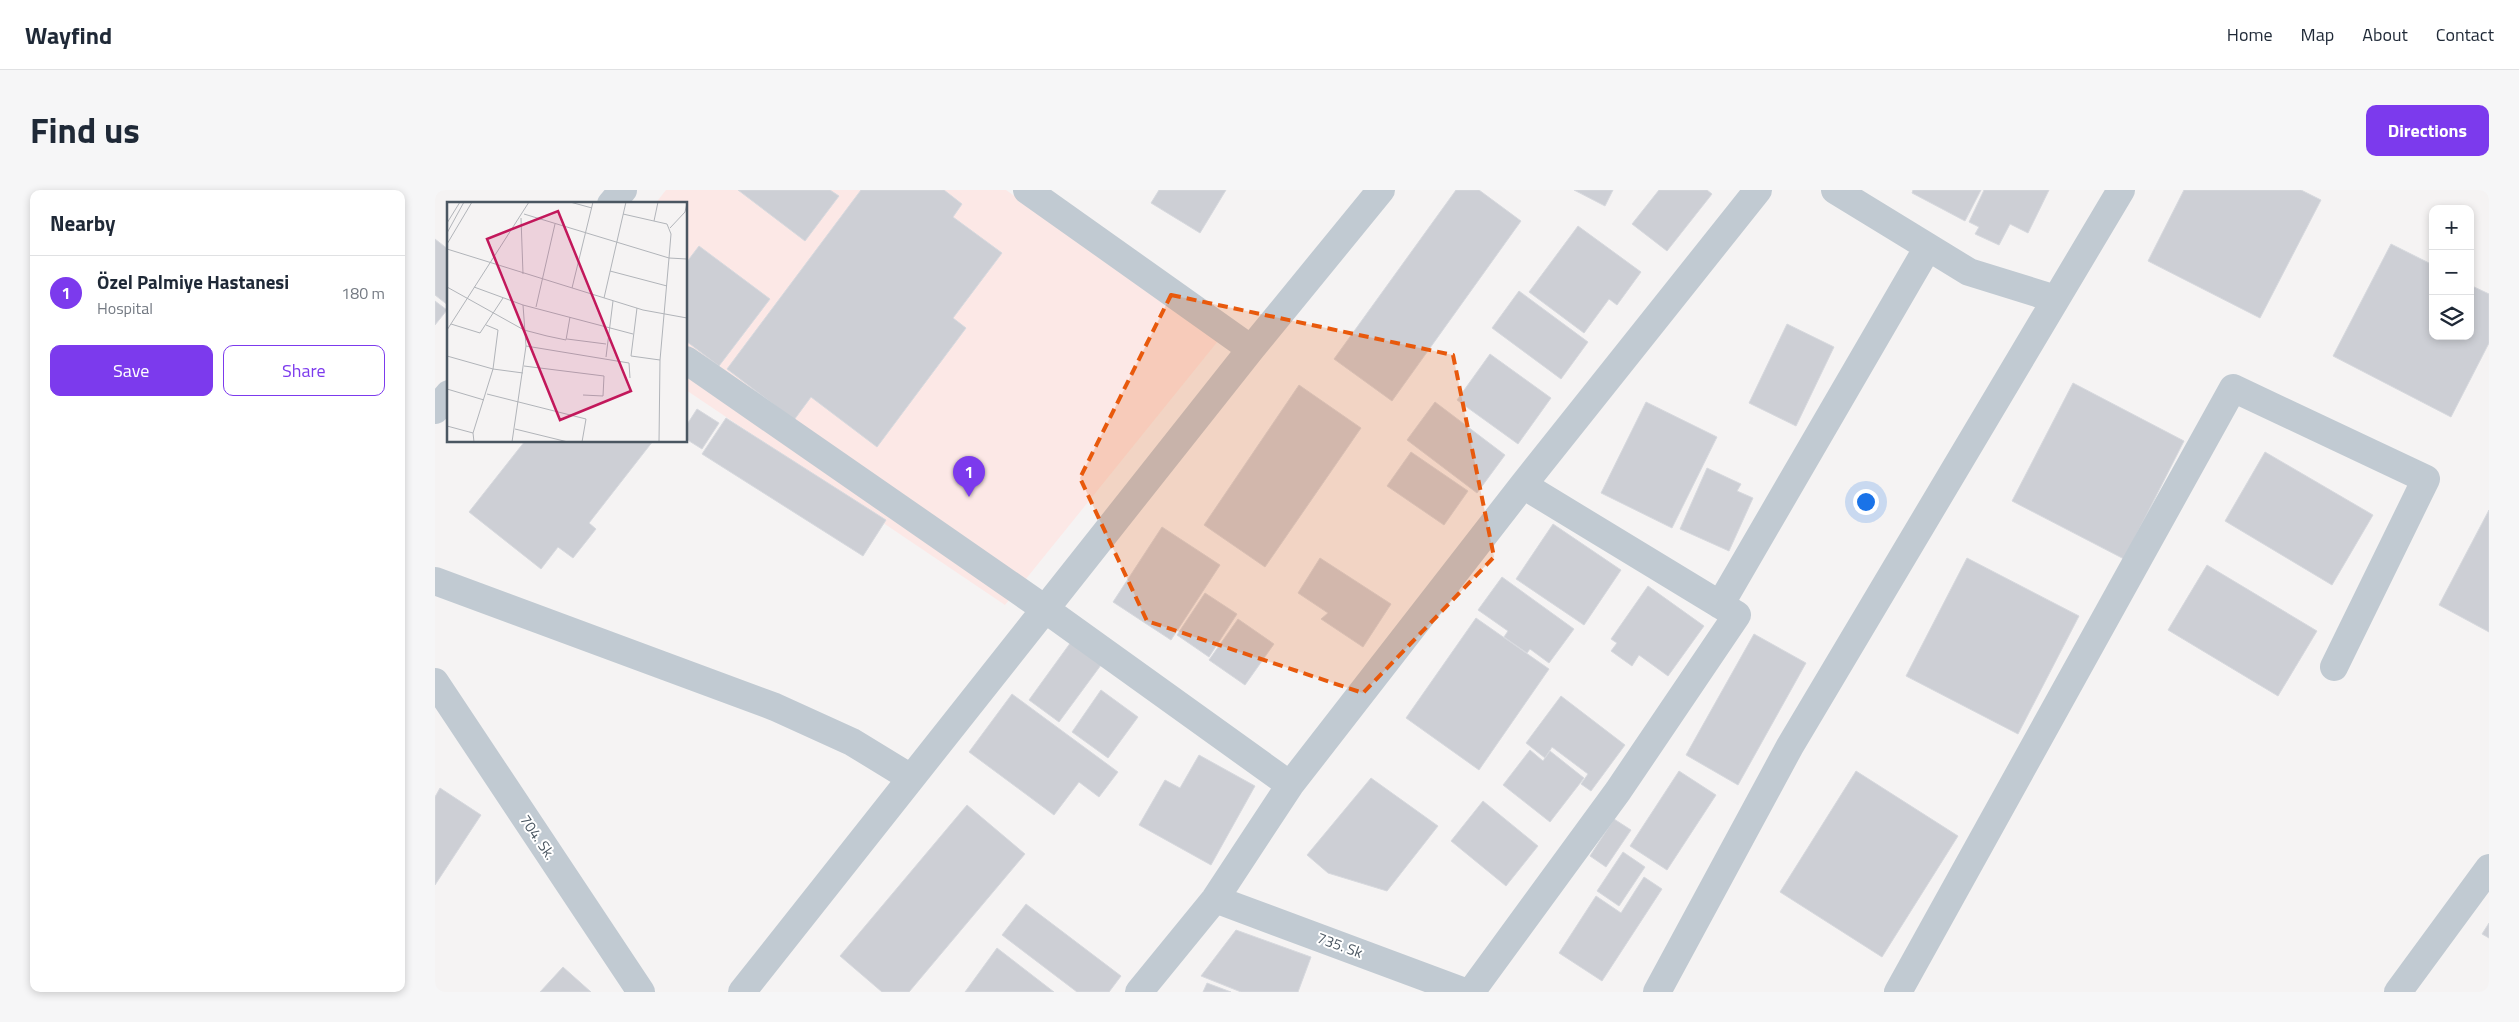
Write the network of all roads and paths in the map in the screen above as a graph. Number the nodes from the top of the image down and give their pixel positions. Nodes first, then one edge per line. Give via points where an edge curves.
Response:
1 (623, 190) edge
2 (1027, 190) edge
3 (1381, 190) edge
4 (1758, 190) edge
5 (1835, 190) edge
6 (2121, 190) edge
7 (613, 202) edge
8 (1928, 247) junction
9 (2056, 299) junction
10 (1251, 349) junction
11 (687, 361) edge
12 (447, 396) edge
13 (435, 410) edge
14 (1523, 485) junction
15 (435, 581) edge
16 (1720, 605) junction
17 (1045, 609) junction
18 (2334, 667) dead end
19 (435, 682) edge
20 (911, 778) junction
21 (1290, 785) junction
22 (2489, 868) edge
23 (1215, 899) junction
24 (641, 992) edge
25 (742, 992) edge
26 (1139, 992) edge
27 (1465, 992) edge
28 (1471, 992) edge
29 (1657, 992) edge
30 (1898, 992) edge
31 (2398, 992) edge

1 - 7 street
2 - 10 street
3 - 10 street
4 - 14 street
5 - 8 street
6 - 9 street
8 - 9 street via 1969,272
8 - 16 street
9 - 29 street via 1790,746
10 - 17 street
11 - 17 street
12 - 13 street
14 - 16 street
14 - 21 street
15 - 20 street via 791,713 852,742
16 - 28 street via 1737,616 1618,791
17 - 20 street
17 - 21 street
18 - 30 street via 2426,479 2233,388
19 - 24 street, 704. Sk.
20 - 25 street
21 - 23 street
22 - 31 street
23 - 26 street
23 - 27 street, 735. Sk

